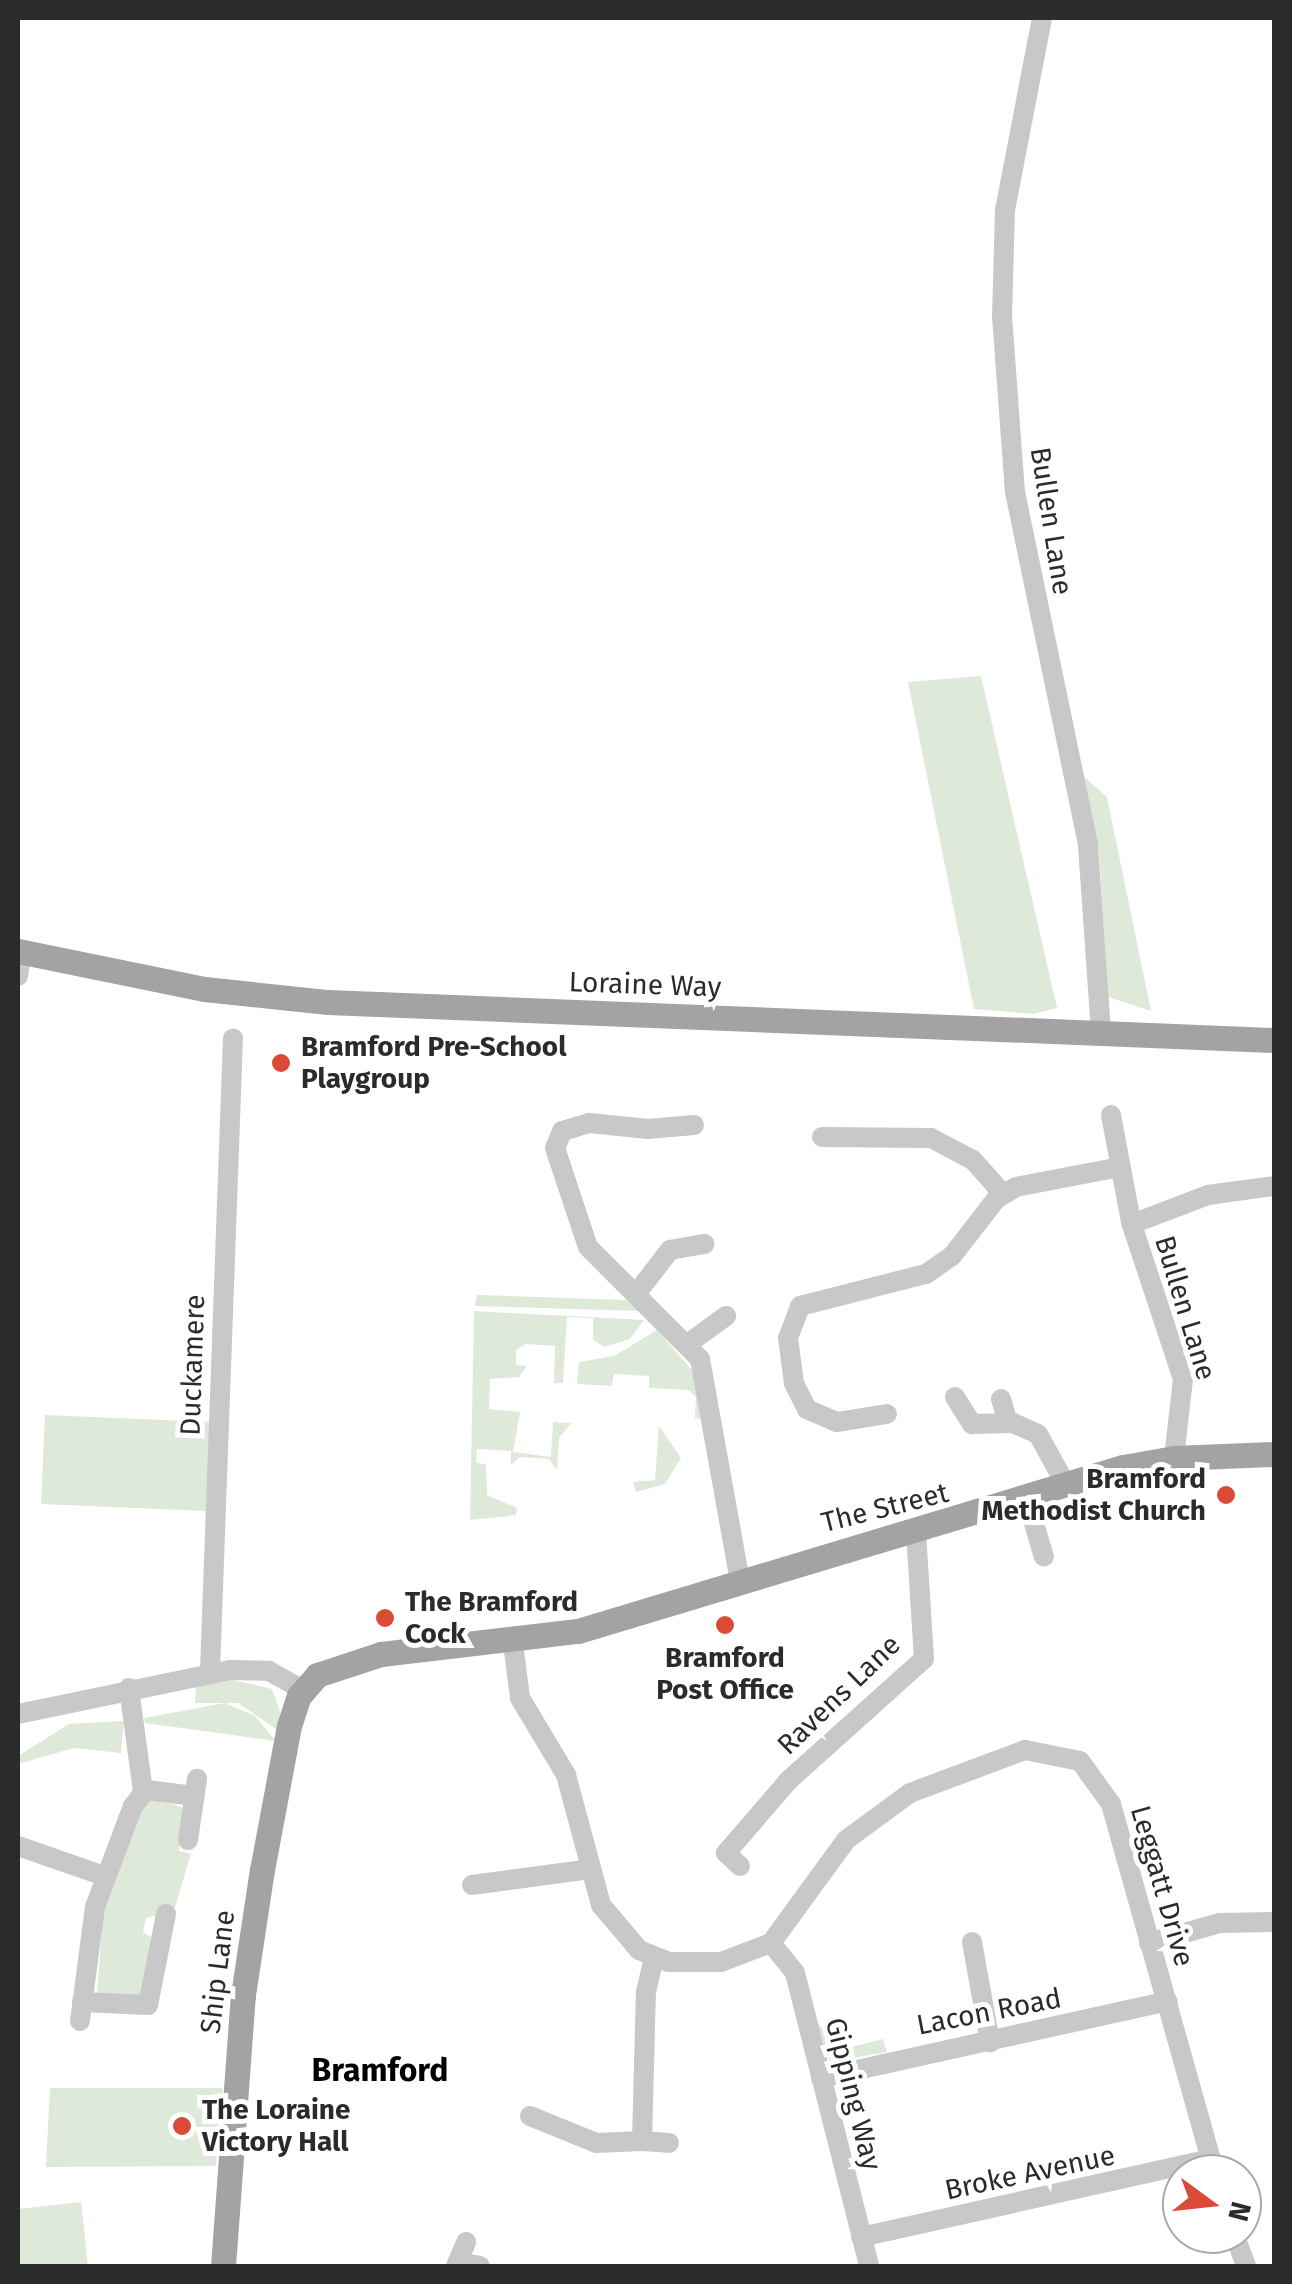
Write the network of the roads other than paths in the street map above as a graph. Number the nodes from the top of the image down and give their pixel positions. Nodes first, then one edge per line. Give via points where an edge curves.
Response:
1 (1042, 18) edge
2 (19, 960) edge
3 (1102, 1031) junction
4 (233, 1038) dead end
5 (1274, 1040) edge
6 (232, 1060) junction
7 (254, 1061) dead end
8 (1111, 1115) dead end
9 (696, 1124) dead end
10 (822, 1137) dead end
11 (1120, 1167) junction
12 (1274, 1186) edge
13 (1003, 1194) junction
14 (1132, 1224) junction
15 (704, 1244) dead end
16 (636, 1294) junction
17 (726, 1316) dead end
18 (688, 1343) junction
19 (955, 1397) dead end
20 (1001, 1398) dead end
21 (887, 1414) dead end
22 (1008, 1423) junction
23 (1274, 1454) edge
24 (1174, 1458) junction
25 (1066, 1485) junction
26 (1027, 1500) junction
27 (916, 1532) junction
28 (1044, 1558) dead end
29 (740, 1582) junction
30 (513, 1642) junction
31 (210, 1672) junction
32 (129, 1688) junction
33 (303, 1690) junction
34 (21, 1718) edge
35 (143, 1791) junction
36 (188, 1840) dead end
37 (18, 1846) edge
38 (740, 1866) dead end
39 (590, 1869) junction
40 (104, 1876) junction
41 (472, 1885) dead end
42 (166, 1914) dead end
43 (1274, 1922) edge
44 (972, 1942) dead end
45 (1149, 1942) junction
46 (772, 1943) junction
47 (654, 1957) junction
48 (1168, 2002) junction
49 (990, 2042) junction
50 (820, 2078) junction
51 (530, 2116) dead end
52 (642, 2142) junction
53 (669, 2142) dead end
54 (1209, 2154) edge
55 (1162, 2177) edge
56 (861, 2237) junction
57 (460, 2257) edge
58 (223, 2266) edge
59 (480, 2266) edge
60 (868, 2266) edge

1 - 3 street, Bullen Lane via 1005,210 1003,331 1015,492 1083,815
2 - 3 main road, Loraine Way via 328,1002
3 - 5 main road, Loraine Way
4 - 6 street, Duckamere
6 - 7 street
6 - 31 street, Duckamere
8 - 11 street, Bullen Lane
9 - 16 street via 648,1129 589,1123 556,1140 588,1247
10 - 13 street via 931,1138 972,1160
11 - 13 street
11 - 14 street, Bullen Lane
12 - 14 street via 1208,1196
13 - 21 street via 952,1256 926,1274 812,1298 795,1312 788,1338 794,1383 806,1408 838,1422
14 - 24 street, Bullen Lane via 1183,1379
15 - 16 street via 670,1250
16 - 18 street
17 - 18 street
18 - 29 street via 709,1388 718,1479
19 - 22 street via 972,1424
20 - 22 street
22 - 25 street via 1044,1440
23 - 24 main road, The Street
24 - 25 main road, The Street
25 - 26 main road, The Street
26 - 27 main road, The Street
26 - 28 street
27 - 29 main road, The Street
27 - 38 street, Ravens Lane via 924,1659 790,1780 726,1853
29 - 30 main road, The Street via 578,1631
30 - 33 main road, The Street via 373,1656 324,1672
30 - 39 street via 520,1698 566,1775
31 - 32 street
31 - 33 street via 263,1670
32 - 34 street
32 - 35 street
33 - 58 main road, Ship Lane via 285,1742 244,1995
35 - 36 street via 196,1788
35 - 40 street
37 - 40 street
39 - 41 street
39 - 47 street via 608,1918
40 - 42 street via 81,2011 148,2006
43 - 45 street via 1220,1922
44 - 49 street
45 - 46 street, Leggatt Drive via 1111,1804 1096,1778 1055,1751 1025,1750 910,1793 875,1814 846,1840
45 - 48 street, Leggatt Drive
46 - 47 street via 705,1965
46 - 50 street, Gipping Way via 795,1973
47 - 52 street via 646,1992
48 - 49 street, Lacon Road
48 - 54 street, Leggatt Drive
49 - 50 street, Lacon Road via 925,2050
50 - 56 street, Gipping Way
51 - 52 street via 596,2143
52 - 53 street
55 - 56 street, Broke Avenue
56 - 60 street, Gipping Way
57 - 59 street

